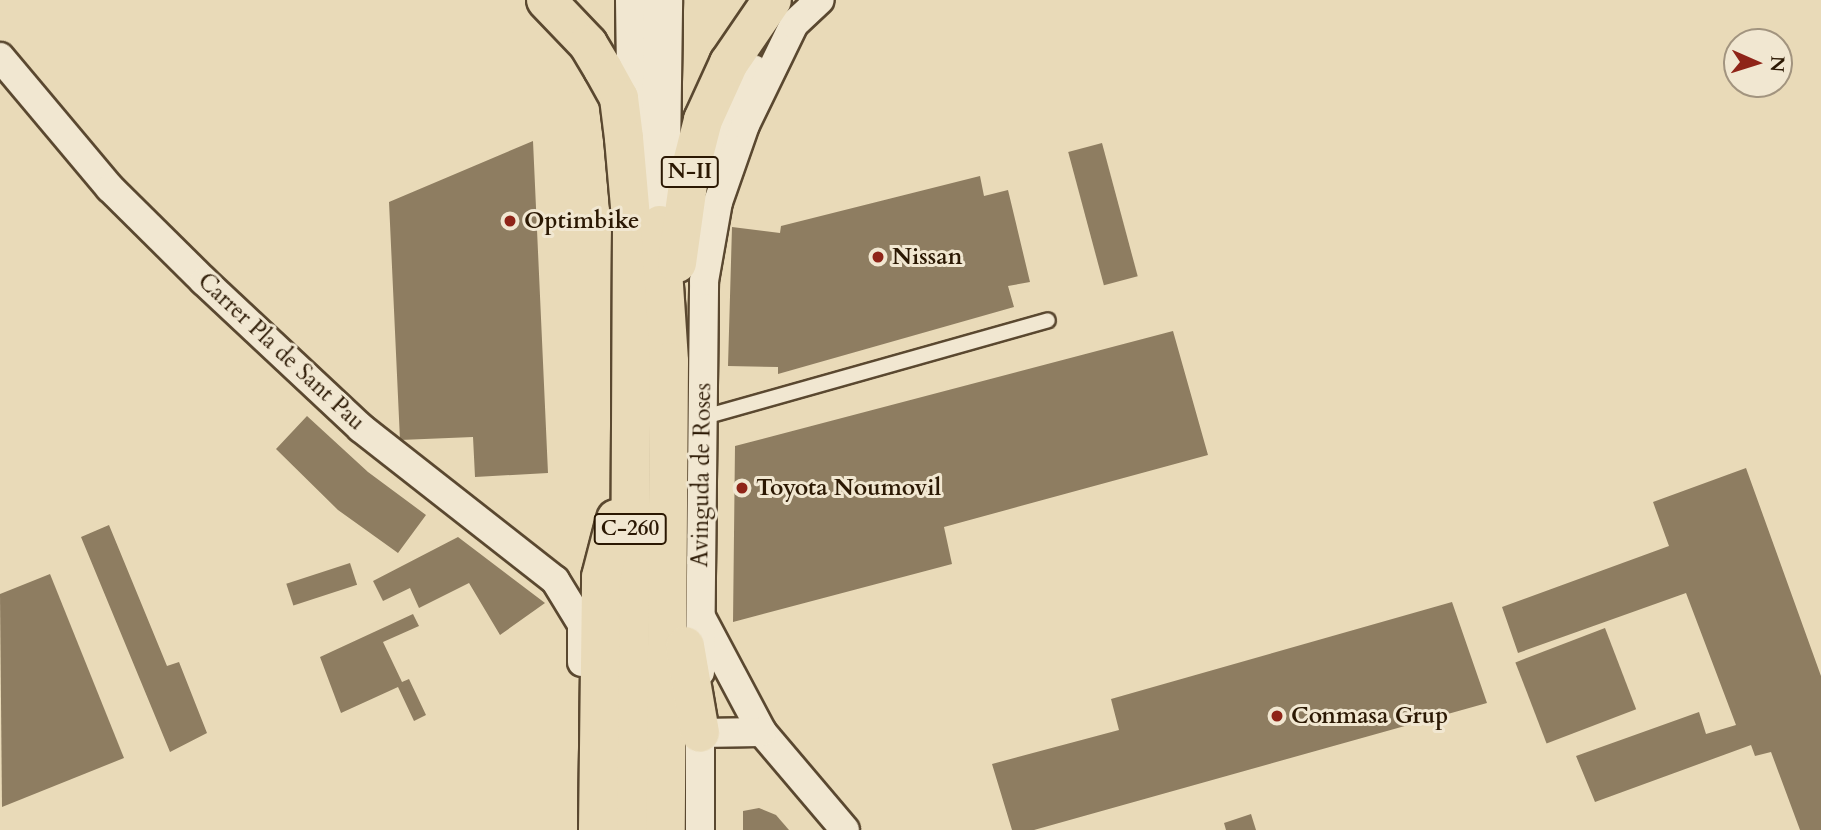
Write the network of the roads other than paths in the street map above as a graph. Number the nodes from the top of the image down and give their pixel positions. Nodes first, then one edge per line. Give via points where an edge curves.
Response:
1 (546, 0) edge
2 (635, 0) edge
3 (663, 0) edge
4 (820, 0) edge
5 (783, 12) edge
6 (0, 57) edge
7 (646, 227) junction
8 (1048, 320) dead end
9 (669, 362) junction
10 (704, 417) junction
11 (631, 462) junction
12 (668, 550) junction
13 (699, 614) junction
14 (762, 732) junction
15 (700, 733) junction
16 (582, 830) edge
17 (598, 830) edge
18 (629, 830) edge
19 (666, 830) edge
20 (700, 830) edge
21 (845, 830) edge

1 - 7 highway, N-II via 588,44 618,98
2 - 7 main road, C-260 via 638,174
3 - 7 main road, C-260
4 - 5 street
5 - 9 highway, N-II via 729,63 703,120 680,227
5 - 10 street, Avinguda de Roses via 718,202 704,281
6 - 16 street, Carrer Pla de Sant Pau via 110,188 204,281 361,428 555,580 582,624
7 - 9 highway, C-260
7 - 11 highway, C-260
8 - 10 lane
9 - 12 highway, C-260
10 - 13 street, Avinguda de Roses
11 - 17 highway via 601,577
11 - 18 highway, C-260
12 - 15 highway
12 - 19 highway, C-260
13 - 14 street
13 - 15 street, Avinguda de Roses
14 - 15 street
14 - 21 street
15 - 20 street, Avinguda de Roses

